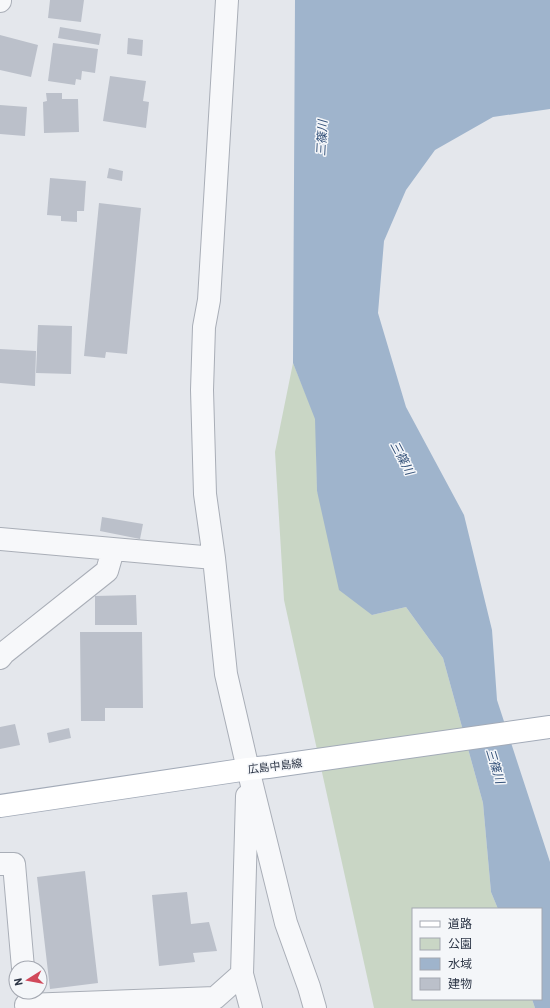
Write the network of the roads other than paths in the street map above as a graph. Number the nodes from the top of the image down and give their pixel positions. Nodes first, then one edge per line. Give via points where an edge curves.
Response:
1 (227, 0) edge
2 (0, 539) edge
3 (113, 550) junction
4 (214, 558) junction
5 (0, 658) edge
6 (550, 727) edge
7 (258, 768) junction
8 (0, 806) edge
9 (0, 864) edge
10 (22, 960) edge
11 (242, 974) junction
12 (26, 1002) edge
13 (251, 1008) edge
14 (315, 1008) edge

1 - 4 street via 210,300 204,327 202,390 205,494
2 - 3 street
3 - 4 street
3 - 5 street via 106,571
4 - 7 street via 226,674
6 - 7 main road, 広島中島線
7 - 8 main road, 広島中島線
7 - 11 street
7 - 14 street via 286,923
9 - 10 street via 14,864
11 - 12 street via 215,998
11 - 13 street

